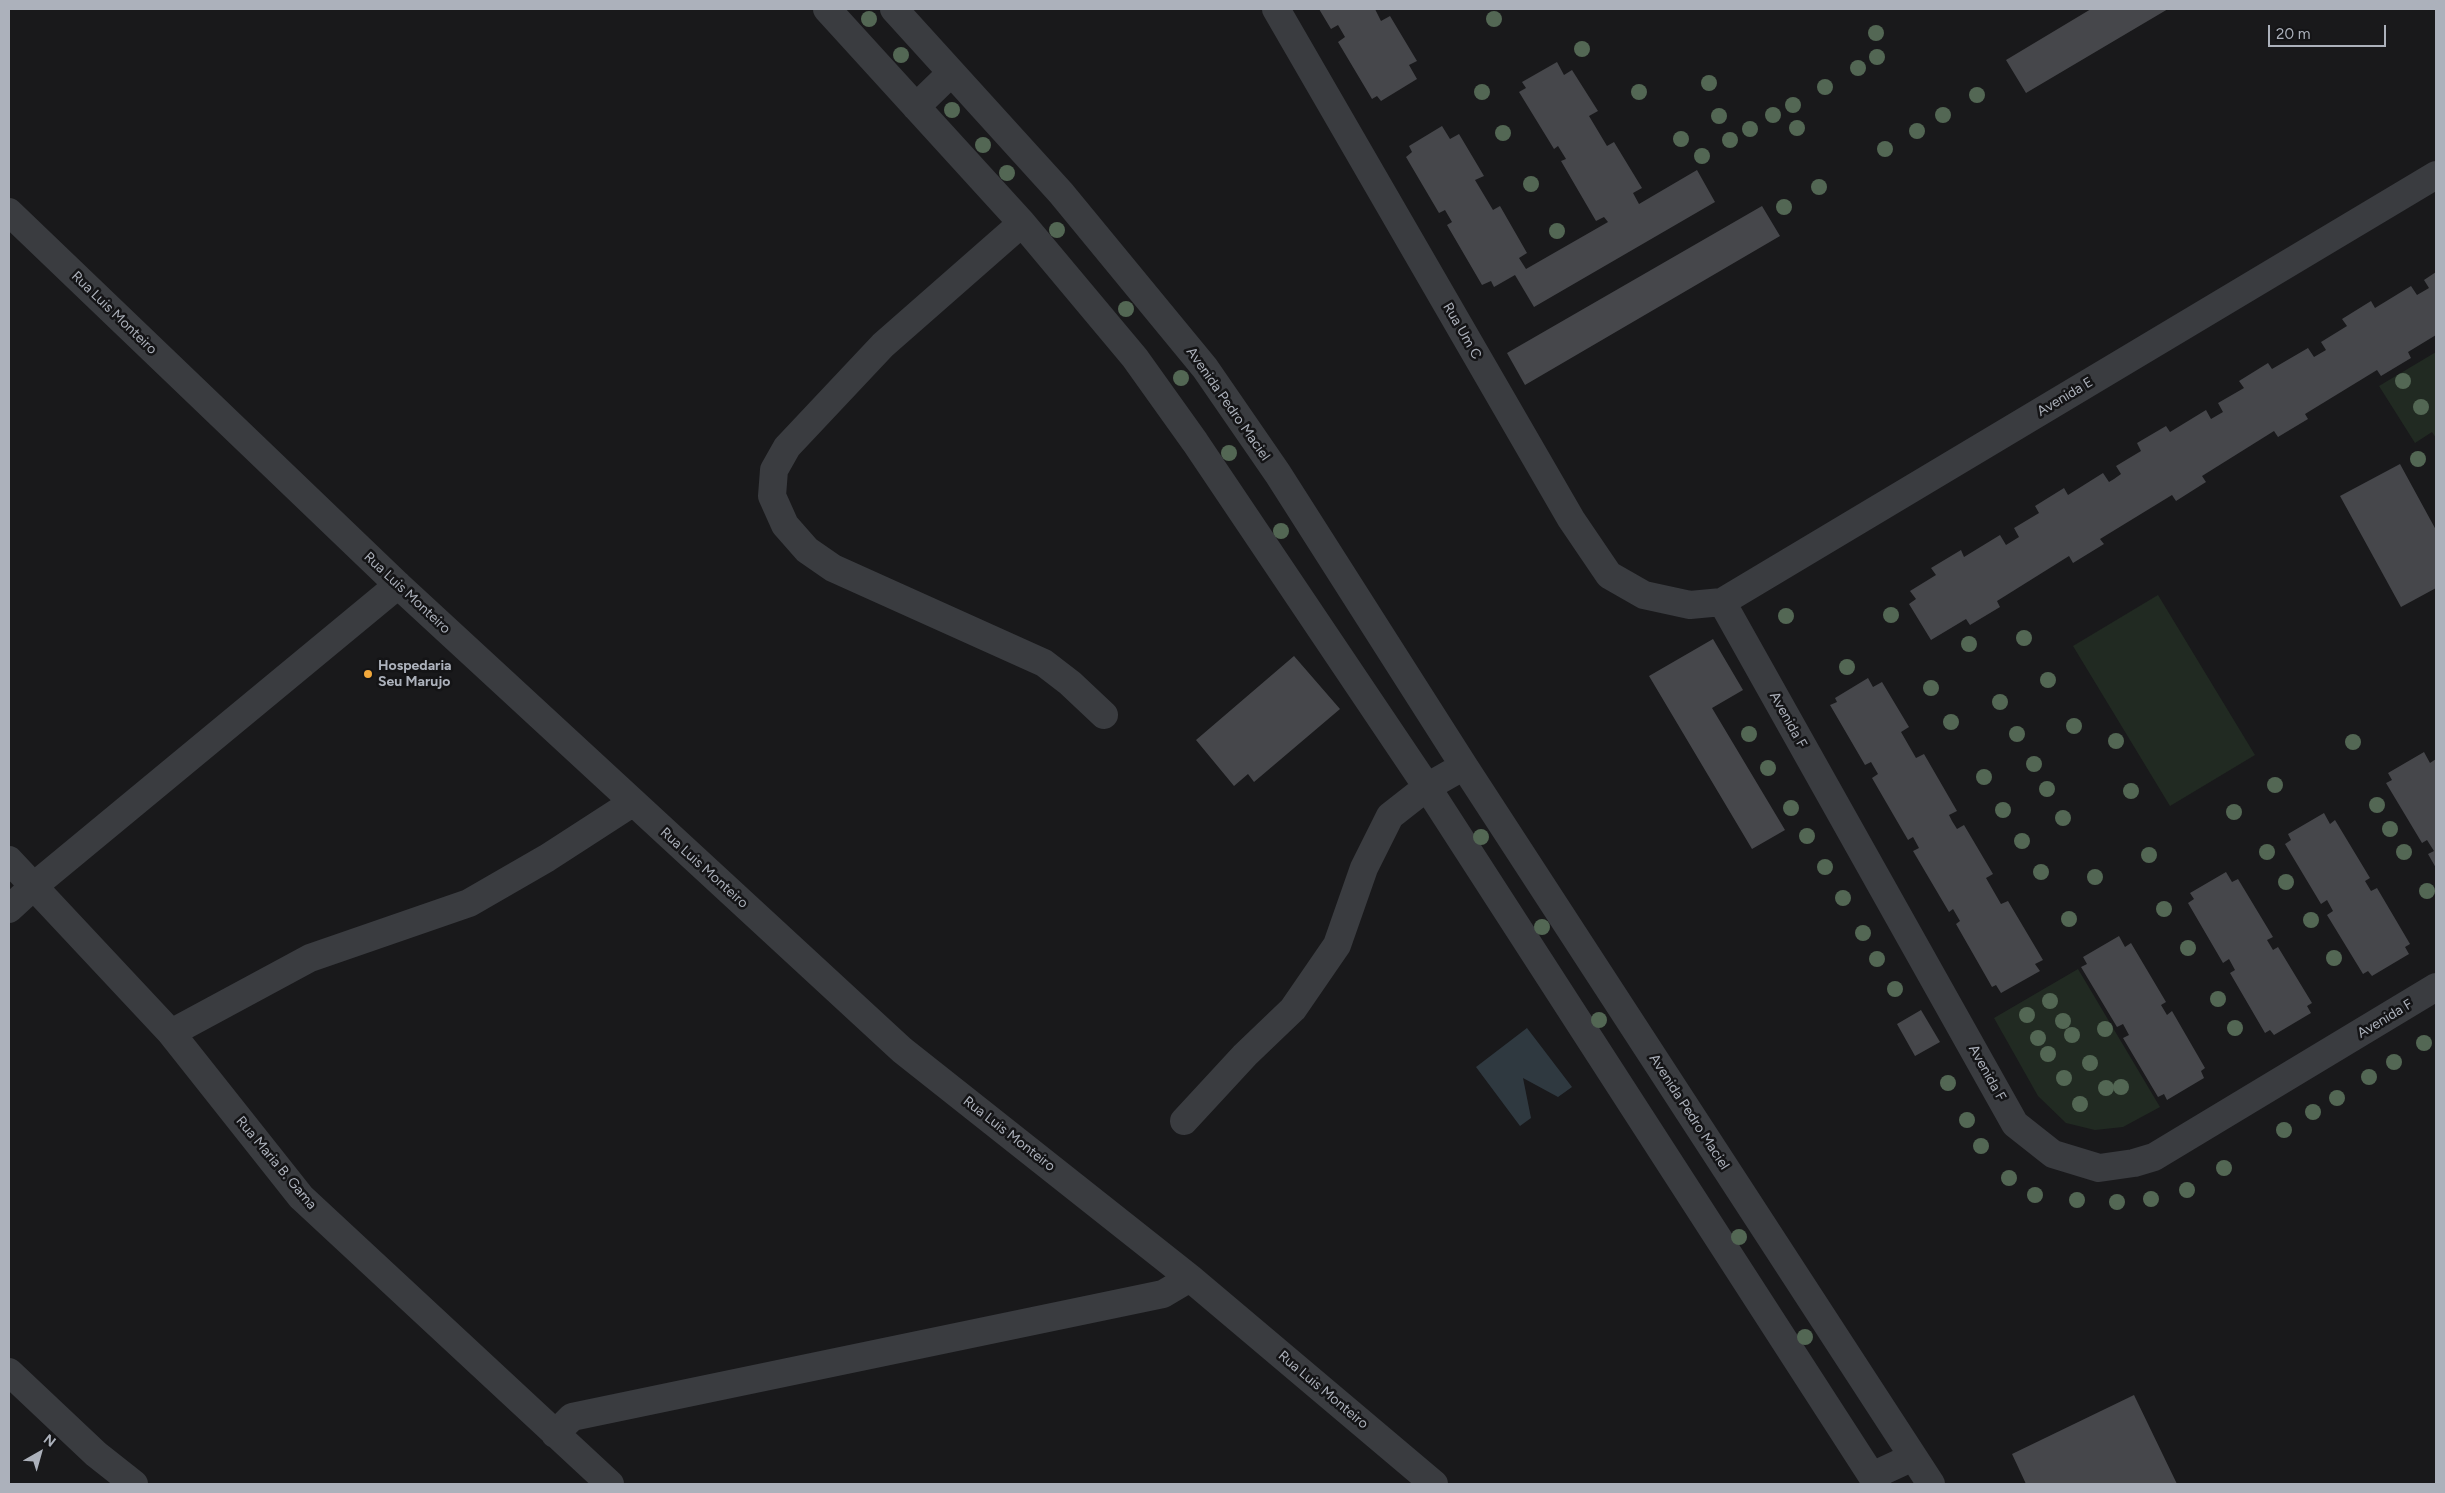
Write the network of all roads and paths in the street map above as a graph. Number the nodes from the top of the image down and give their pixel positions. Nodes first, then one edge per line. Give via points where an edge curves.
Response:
1 (827, 9) edge
2 (894, 9) edge
3 (1276, 9) edge
4 (952, 72) junction
5 (916, 107) junction
6 (2436, 175) edge
7 (9, 212) edge
8 (1022, 223) junction
9 (398, 586) junction
10 (1722, 602) junction
11 (1690, 605) joint
12 (1104, 715) dead end
13 (1464, 766) junction
14 (1426, 787) junction
15 (632, 803) junction
16 (9, 860) edge
17 (34, 886) junction
18 (9, 909) edge
19 (2436, 988) edge
20 (171, 1033) junction
21 (1184, 1121) dead end
22 (1190, 1278) junction
23 (9, 1372) edge
24 (555, 1434) junction
25 (1913, 1457) junction
26 (1874, 1480) edge
27 (134, 1484) edge
28 (610, 1484) edge
29 (1434, 1484) edge
30 (1931, 1484) edge

1 - 5 street
2 - 4 street, Avenida Pedro Maciel
3 - 11 street, Rua Um C via 1571,519 1609,575 1644,595
4 - 5 street
4 - 13 street, Avenida Pedro Maciel via 1061,193 1205,368 1278,474
5 - 8 street
6 - 10 street, Avenida E
7 - 9 street, Rua Luis Monteiro
8 - 12 street via 883,345 787,447 774,470 772,496 786,525 807,550 833,568 1044,662
8 - 14 street via 1141,366
9 - 15 street, Rua Luis Monteiro
9 - 17 street
10 - 11 street, Avenida E
10 - 19 street, Avenida F via 2015,1124 2053,1154 2099,1168 2154,1157
13 - 14 street
13 - 25 street, Avenida Pedro Maciel
14 - 21 street via 1390,816 1364,868 1337,945 1293,1010 1245,1055
14 - 26 street
15 - 20 street via 469,903 310,958
15 - 22 street, Rua Luis Monteiro via 902,1050
16 - 17 street, Rua Maria B. Gama
17 - 18 street
17 - 20 street, Rua Maria B. Gama
20 - 24 street, Rua Maria B. Gama via 301,1197
22 - 24 street via 1163,1294 572,1417
22 - 29 street, Rua Luis Monteiro
23 - 27 street via 96,1454
24 - 28 street, Rua Maria B. Gama
25 - 26 street
25 - 30 street, Avenida Pedro Maciel

